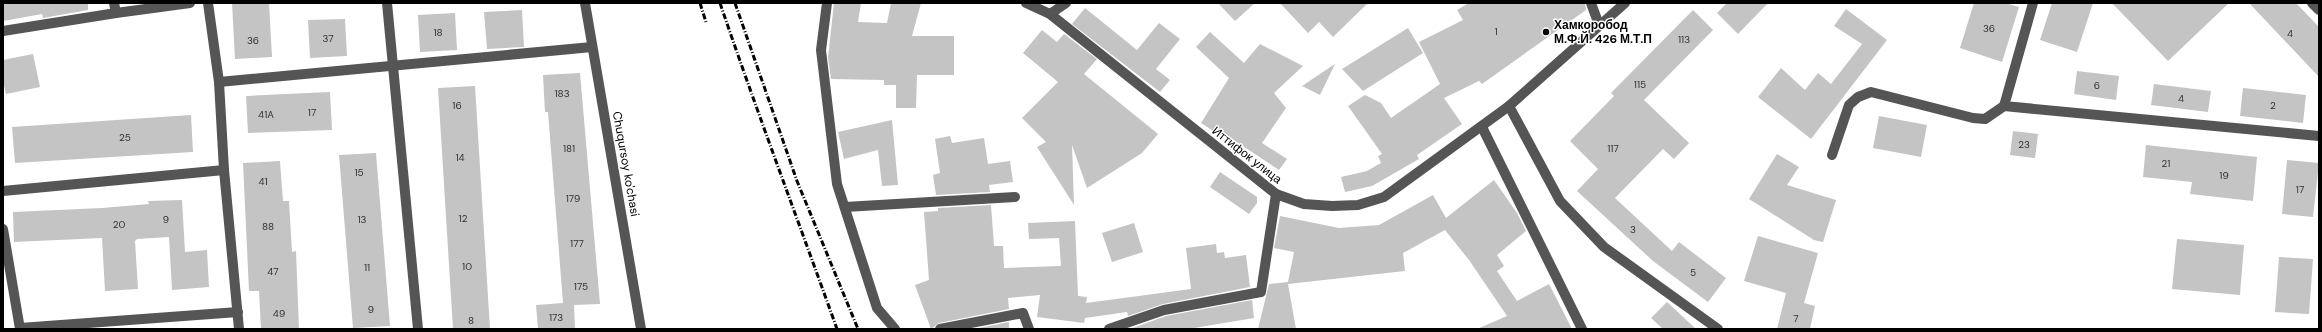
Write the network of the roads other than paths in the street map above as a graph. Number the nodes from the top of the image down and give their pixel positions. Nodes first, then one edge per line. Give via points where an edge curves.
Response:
1 (190, 3) edge
2 (208, 3) edge
3 (387, 3) edge
4 (585, 3) edge
5 (827, 3) edge
6 (1026, 3) edge
7 (1066, 3) edge
8 (1591, 3) edge
9 (1625, 3) edge
10 (2033, 3) edge
11 (2312, 3) edge
12 (115, 8) edge
13 (2319, 10) edge
14 (1050, 14) junction
15 (1599, 25) junction
16 (3, 31) edge
17 (592, 47) junction
18 (393, 66) junction
19 (219, 82) junction
20 (1509, 106) junction
21 (2004, 106) junction
22 (1482, 127) junction
23 (2319, 136) edge
24 (1832, 155) dead end
25 (224, 170) junction
26 (3, 191) edge
27 (1276, 194) junction
28 (1015, 197) dead end
29 (845, 207) junction
30 (3, 229) edge
31 (238, 312) junction
32 (20, 328) edge
33 (239, 329) edge
34 (418, 329) edge
35 (641, 329) edge
36 (895, 329) edge
37 (940, 329) edge
38 (1029, 329) edge
39 (1109, 329) edge
40 (1582, 329) edge
41 (1718, 329) edge

1 - 12 street
2 - 19 street
3 - 18 street
4 - 17 street, Chuqursoy ko'chasi
5 - 29 street via 821,50 838,184
6 - 14 street, Иттифок улица
7 - 14 street
8 - 15 street
9 - 15 street, Иттифок улица
10 - 21 street
11 - 13 street
12 - 16 street
14 - 27 street, Иттифок улица
15 - 20 street, Иттифок улица
17 - 18 street
17 - 35 street, Chuqursoy ko'chasi
18 - 19 street
18 - 34 street
19 - 25 street
20 - 22 street, Иттифок улица
20 - 41 street via 1560,201 1604,247
21 - 23 street
21 - 24 street via 1985,118 1972,118 1871,92 1858,97 1849,105
22 - 27 street, Иттифок улица via 1384,197 1358,205 1332,206 1304,204
22 - 40 street
25 - 26 street
25 - 31 street
27 - 39 street via 1261,292 1164,310
28 - 29 street
29 - 36 street via 877,308
30 - 32 street
31 - 32 street
31 - 33 street
37 - 38 street via 1023,314

